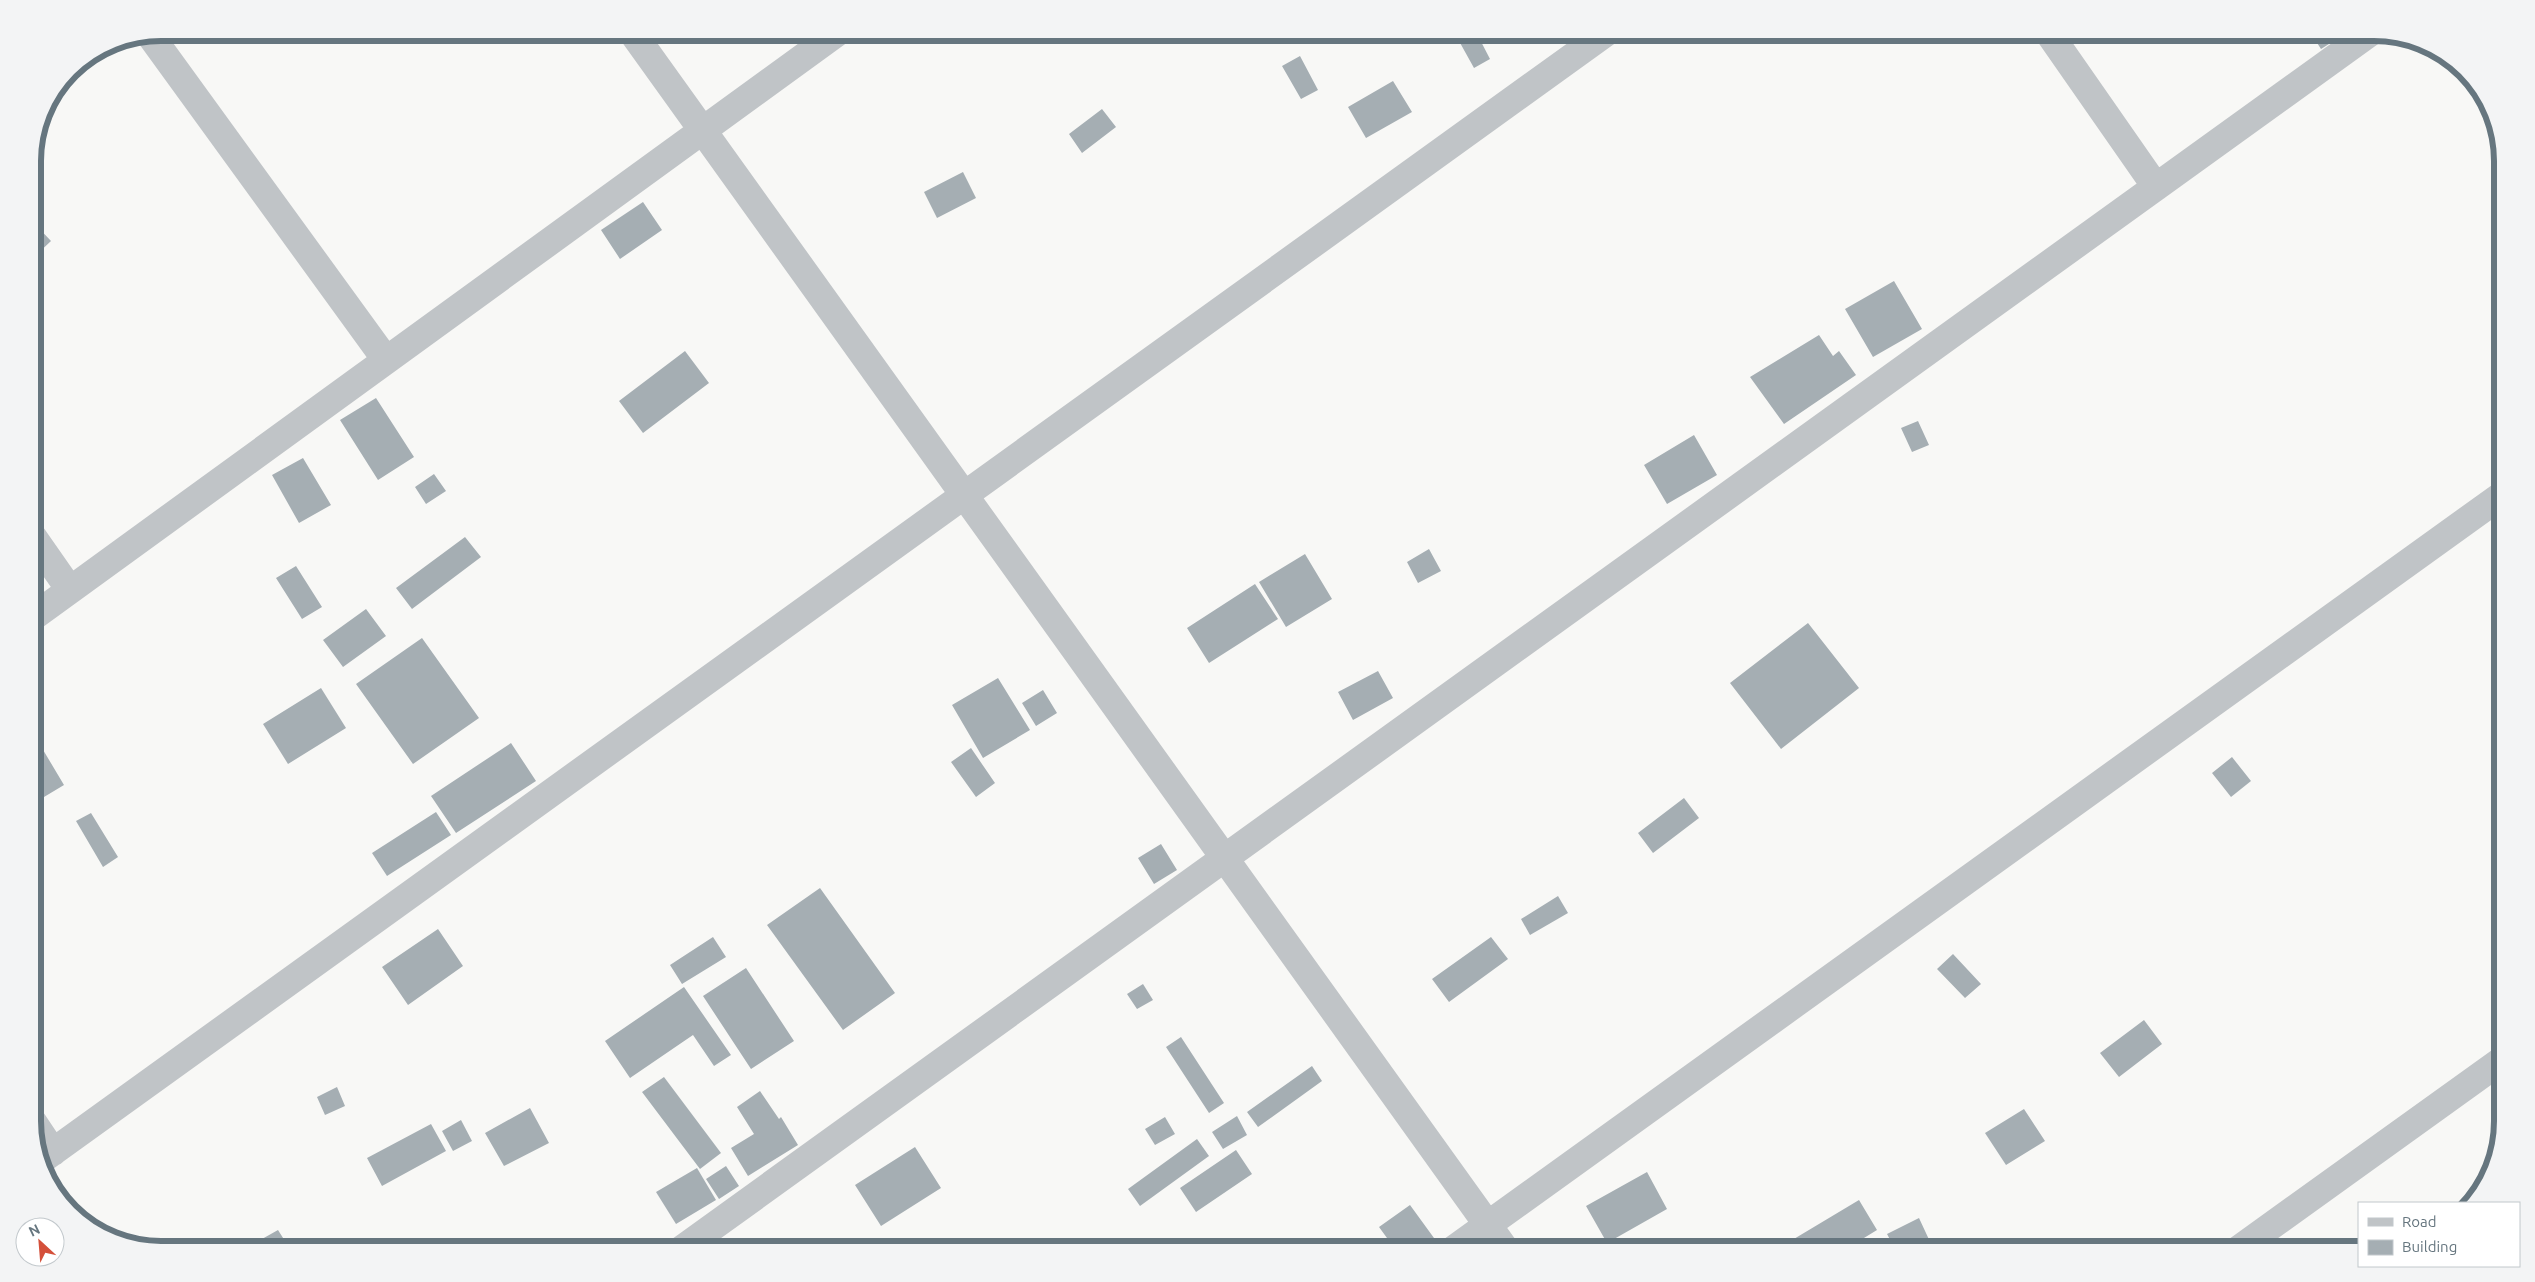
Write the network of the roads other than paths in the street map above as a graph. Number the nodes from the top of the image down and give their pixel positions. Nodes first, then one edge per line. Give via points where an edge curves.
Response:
1 (1594, 41) edge
2 (2054, 41) edge
3 (2359, 41) edge
4 (155, 42) edge
5 (639, 42) edge
6 (825, 42) edge
7 (703, 131) junction
8 (2156, 187) junction
9 (386, 360) junction
10 (964, 496) junction
11 (2493, 501) edge
12 (42, 550) edge
13 (70, 590) junction
14 (42, 610) edge
15 (1225, 859) junction
16 (2494, 1066) edge
17 (48, 1155) edge
18 (1488, 1225) junction
19 (694, 1241) edge
20 (1466, 1241) edge
21 (1499, 1241) edge
22 (2252, 1241) edge

1 - 10 street
2 - 8 street
3 - 8 street
4 - 9 street
5 - 7 street
6 - 7 street
7 - 9 street
7 - 10 street
8 - 15 street
9 - 13 street
10 - 15 street
10 - 17 street
11 - 18 street
12 - 13 street
13 - 14 street
15 - 18 street
15 - 19 street
16 - 22 street
18 - 20 street
18 - 21 street

